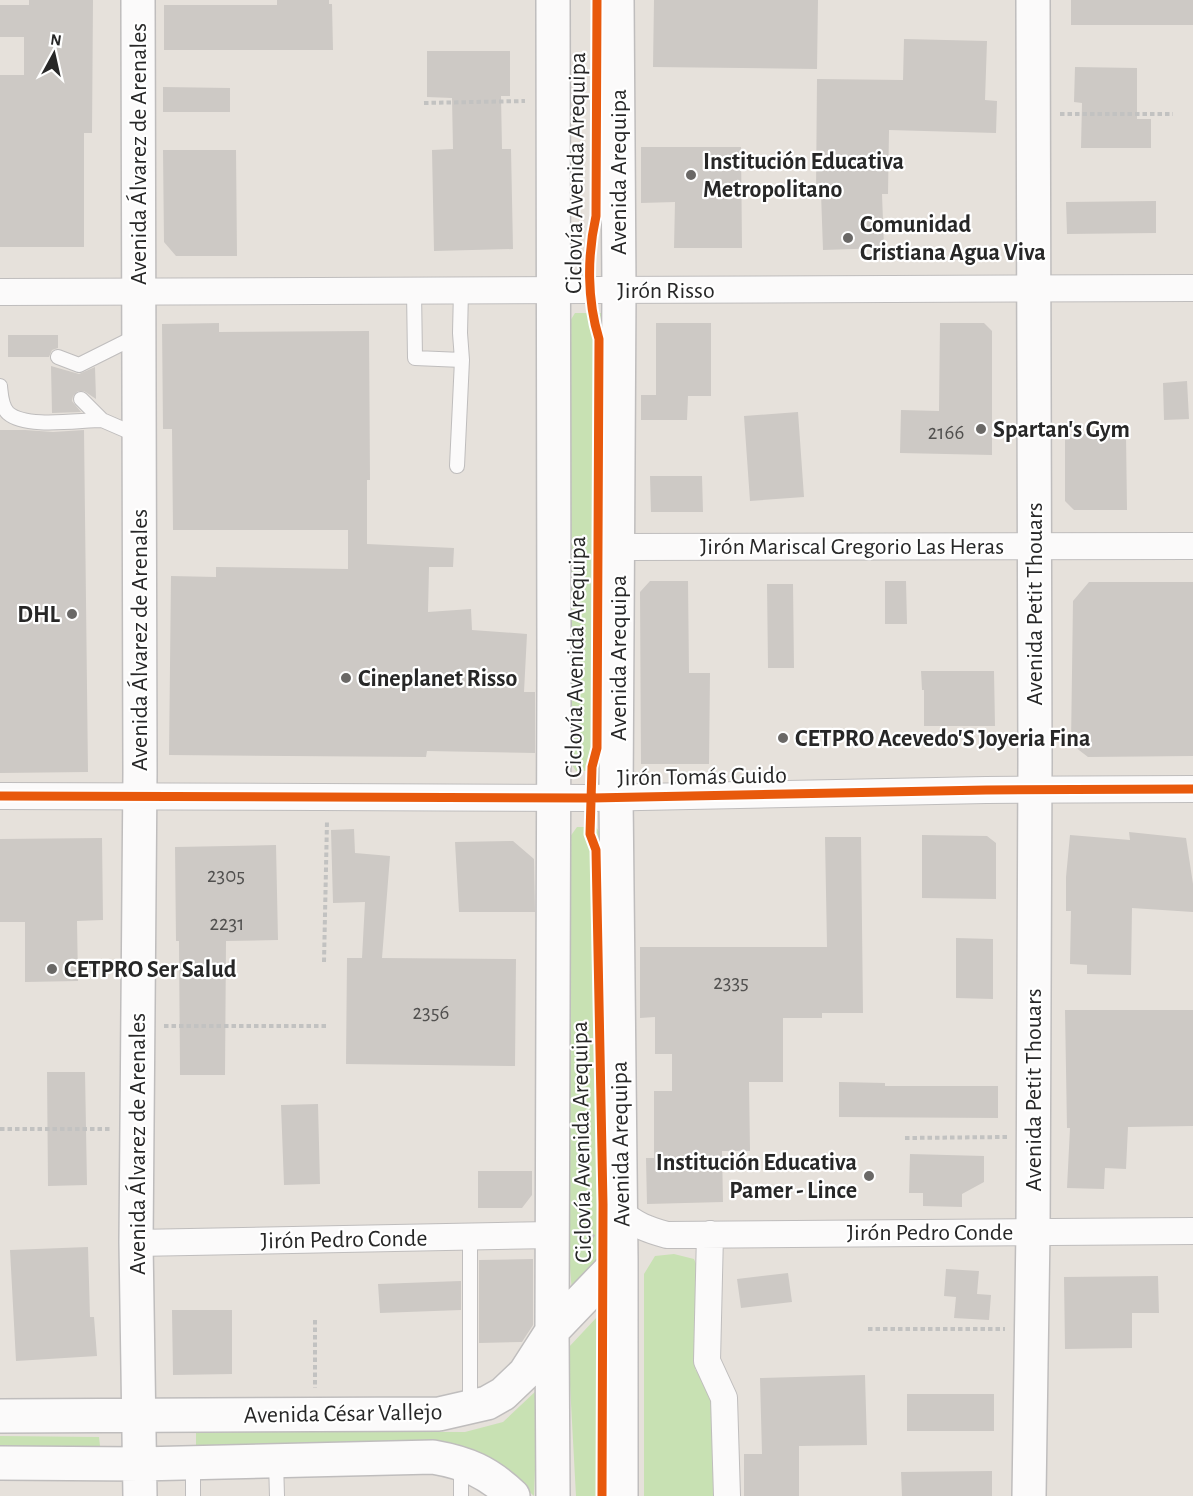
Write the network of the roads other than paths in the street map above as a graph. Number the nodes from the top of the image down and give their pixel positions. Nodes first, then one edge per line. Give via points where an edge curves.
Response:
1 (138, 0) edge
2 (552, 0) edge
3 (617, 0) edge
4 (1033, 0) edge
5 (1033, 288) junction
6 (1193, 288) edge
7 (553, 290) junction
8 (620, 290) junction
9 (414, 291) junction
10 (461, 291) junction
11 (0, 292) edge
12 (139, 292) junction
13 (139, 335) junction
14 (58, 357) dead end
15 (462, 360) junction
16 (0, 386) edge
17 (81, 399) dead end
18 (102, 420) junction
19 (139, 436) junction
20 (458, 466) dead end
21 (1034, 546) junction
22 (1193, 546) edge
23 (618, 547) junction
24 (1035, 789) junction
25 (1193, 789) edge
26 (0, 796) edge
27 (140, 796) junction
28 (616, 797) junction
29 (554, 798) junction
30 (612, 1222) junction
31 (1033, 1231) junction
32 (1193, 1231) edge
33 (552, 1234) junction
34 (668, 1234) junction
35 (710, 1234) junction
36 (470, 1236) junction
37 (136, 1243) junction
38 (612, 1269) junction
39 (552, 1331) junction
40 (470, 1408) junction
41 (0, 1416) edge
42 (138, 1416) junction
43 (276, 1461) junction
44 (461, 1462) junction
45 (0, 1463) edge
46 (193, 1463) junction
47 (140, 1480) edge
48 (193, 1496) edge
49 (277, 1496) edge
50 (461, 1496) edge
51 (513, 1496) edge
52 (554, 1496) edge
53 (621, 1496) edge
54 (727, 1496) edge
55 (1029, 1496) edge

1 - 12 main road, Avenida Álvarez de Arenales
2 - 7 main road
3 - 8 main road, Avenida Arequipa
4 - 5 main road, Avenida Petit Thouars
5 - 6 street, Jirón Risso
5 - 8 street, Jirón Risso
5 - 21 main road, Avenida Petit Thouars
7 - 8 street, Jirón Risso
7 - 10 street, Jirón Risso
7 - 29 main road
8 - 23 main road, Avenida Arequipa
9 - 10 street, Jirón Risso
9 - 12 street, Jirón Risso
9 - 15 lane via 415,358
10 - 15 lane
11 - 12 street, Jirón Risso
12 - 13 main road, Avenida Álvarez de Arenales
13 - 14 lane via 79,365
13 - 19 main road, Avenida Álvarez de Arenales
15 - 20 lane
16 - 18 lane via 3,405 19,419
17 - 18 lane
18 - 19 lane
19 - 27 main road, Avenida Álvarez de Arenales
21 - 22 street, Jirón Mariscal Gregorio Las Heras
21 - 23 street, Jirón Mariscal Gregorio Las Heras
21 - 24 main road, Avenida Petit Thouars
23 - 28 main road, Avenida Arequipa
24 - 25 street, Jirón Tomás Guido
24 - 28 street, Jirón Tomás Guido
24 - 31 main road, Avenida Petit Thouars
26 - 27 street, Jirón Tomás Guido
27 - 29 street, Jirón Tomás Guido
27 - 37 main road, Avenida Álvarez de Arenales
28 - 29 street, Jirón Tomás Guido
28 - 30 main road, Avenida Arequipa
29 - 33 main road
30 - 34 street, Jirón Pedro Conde via 630,1221
30 - 38 main road, Avenida Arequipa
31 - 32 street, Jirón Pedro Conde
31 - 35 street, Jirón Pedro Conde
31 - 55 main road, Avenida Petit Thouars
33 - 36 street, Jirón Pedro Conde
33 - 39 main road
34 - 35 street, Jirón Pedro Conde
34 - 38 street, Jirón Pedro Conde via 643,1246
35 - 54 street via 707,1361 724,1398
36 - 37 street, Jirón Pedro Conde
36 - 40 lane
37 - 42 main road, Avenida Álvarez de Arenales
38 - 39 main road, Avenida César Vallejo
38 - 53 main road, Avenida Arequipa
39 - 40 main road, Avenida César Vallejo via 525,1373 503,1394
39 - 52 main road
40 - 42 main road, Avenida César Vallejo via 439,1414
41 - 42 main road, Avenida César Vallejo
42 - 47 main road, Avenida Álvarez de Arenales
43 - 44 main road, Avenida César Vallejo via 434,1458
43 - 46 main road, Avenida César Vallejo
43 - 49 lane
44 - 50 lane
44 - 51 main road, Avenida César Vallejo via 485,1473
45 - 47 main road, Avenida César Vallejo
46 - 47 main road, Avenida César Vallejo
46 - 48 lane

